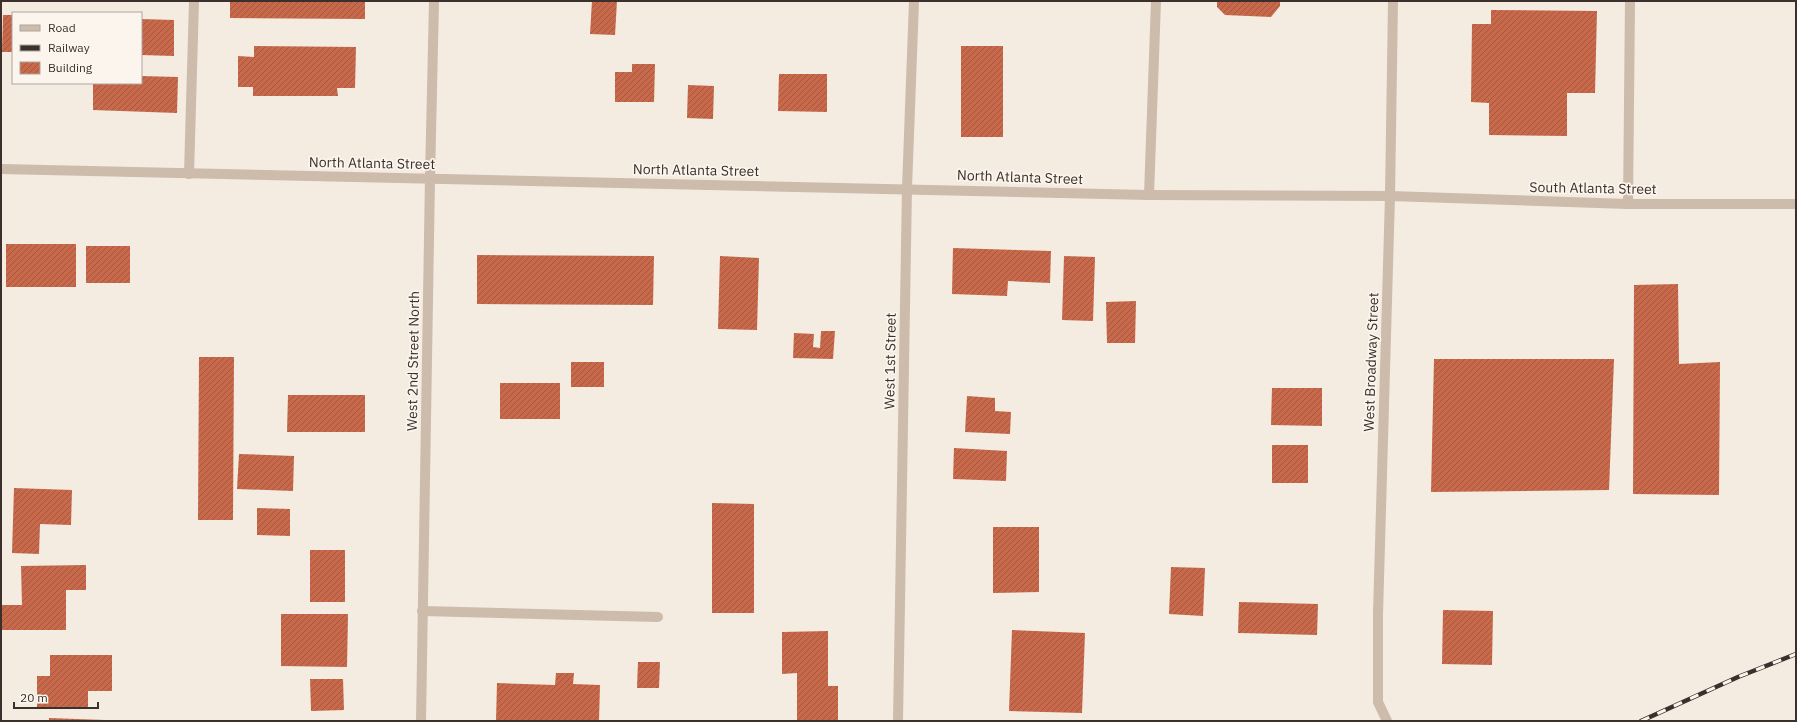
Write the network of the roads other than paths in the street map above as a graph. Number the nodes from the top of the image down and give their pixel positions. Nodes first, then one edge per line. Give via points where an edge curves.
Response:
1 (194, 1) edge
2 (434, 1) edge
3 (914, 1) edge
4 (1156, 1) edge
5 (1394, 1) edge
6 (1630, 1) edge
7 (1, 169) edge
8 (189, 174) junction
9 (430, 178) junction
10 (907, 188) junction
11 (1149, 195) junction
12 (1390, 196) junction
13 (1628, 204) junction
14 (1796, 204) edge
15 (422, 611) junction
16 (658, 617) dead end
17 (421, 721) edge
18 (898, 721) edge
19 (1387, 721) edge

1 - 8 street
2 - 9 street, West 2nd Street North
3 - 10 street, West 1st Street
4 - 11 street
5 - 12 street, West Broadway Street
6 - 13 street
7 - 8 street, North Atlanta Street
8 - 9 street, North Atlanta Street
9 - 10 street, North Atlanta Street
9 - 15 street, West 2nd Street North
10 - 11 street, North Atlanta Street
10 - 18 street, West 1st Street
11 - 12 street, North Atlanta Street
12 - 13 street, South Atlanta Street
12 - 19 street, West Broadway Street via 1378,614 1378,702
13 - 14 street, South Atlanta Street
15 - 16 street
15 - 17 street, West 2nd Street North

